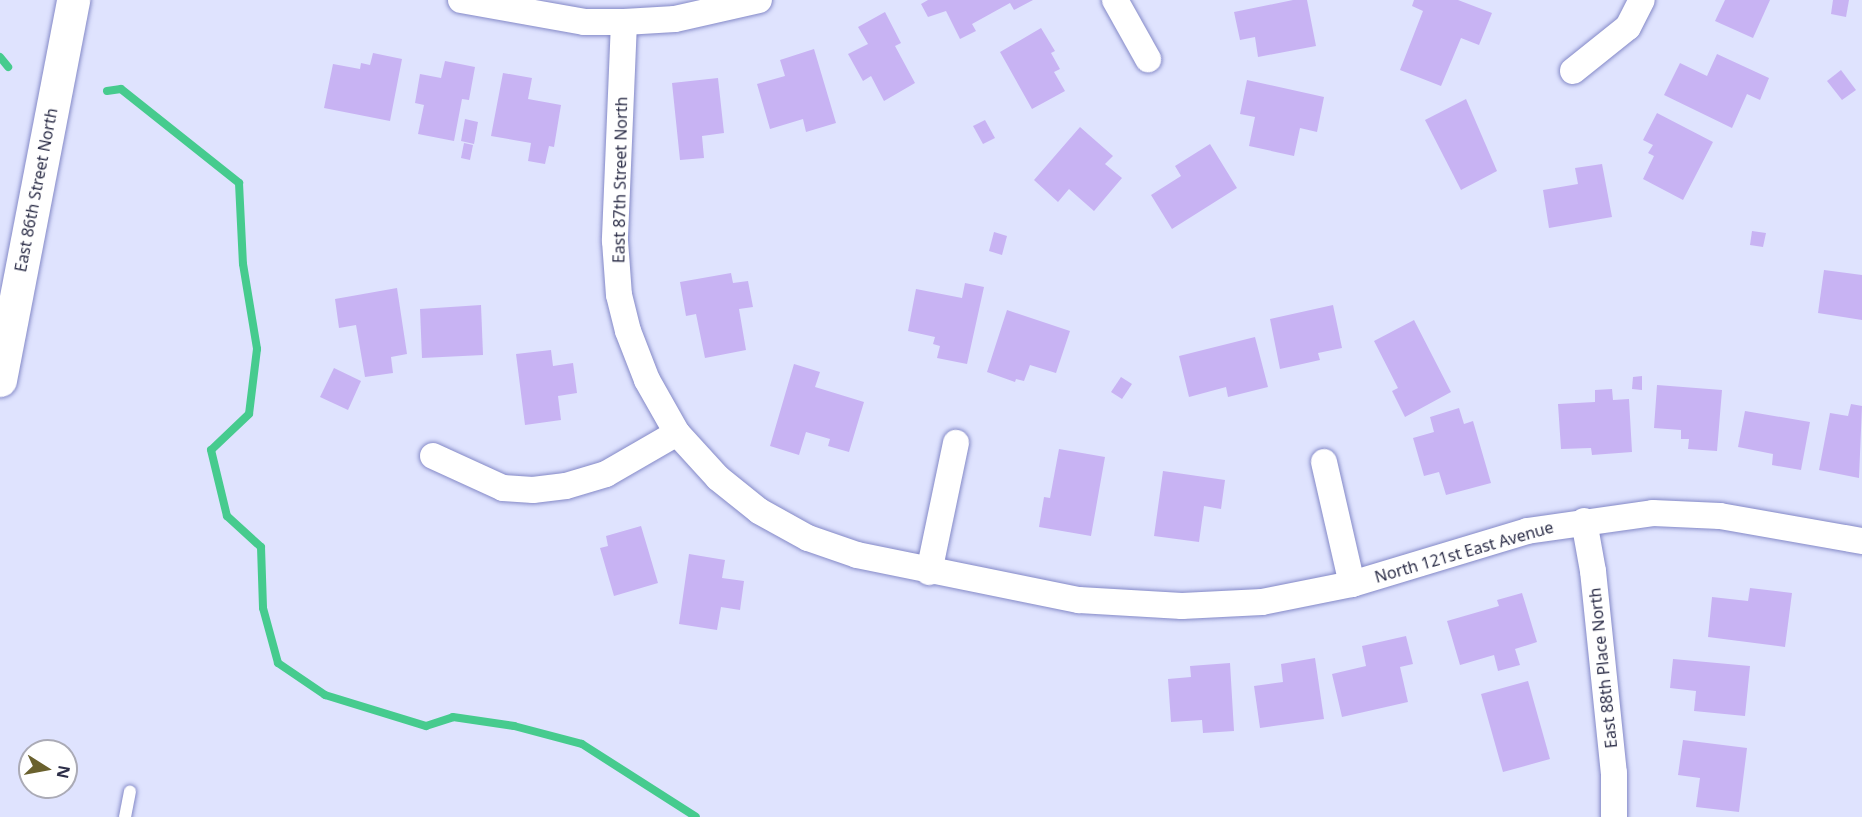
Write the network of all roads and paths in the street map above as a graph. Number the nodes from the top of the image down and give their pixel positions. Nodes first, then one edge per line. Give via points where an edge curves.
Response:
1 (73, 0) edge
2 (461, 0) edge
3 (759, 0) edge
4 (1115, 0) edge
5 (1642, 0) edge
6 (624, 22) junction
7 (1148, 59) dead end
8 (1573, 71) dead end
9 (0, 376) edge
10 (0, 380) edge
11 (677, 433) junction
12 (956, 443) dead end
13 (433, 456) dead end
14 (1324, 462) dead end
15 (1584, 521) junction
16 (1862, 541) edge
17 (929, 572) junction
18 (1352, 584) junction
19 (130, 792) dead end
20 (125, 817) edge
21 (1614, 817) edge

1 - 9 main road, East 86th Street North
2 - 6 street via 584,21
3 - 6 street via 675,19
4 - 7 street
5 - 8 street via 1628,27
6 - 11 street, East 87th Street North via 615,241 619,295 647,381
9 - 10 main road, East 86th Street North
11 - 13 street via 606,474 566,486 533,490 503,488
11 - 17 street, North 121st East Avenue via 718,477 759,511 808,538 847,552
12 - 17 street
14 - 18 street, North 121st East Avenue
15 - 16 street, North 121st East Avenue via 1653,513 1720,516
15 - 18 street, North 121st East Avenue via 1527,531
15 - 21 street, East 88th Place North via 1612,749
17 - 18 street, North 121st East Avenue via 1079,600 1138,605 1262,602
19 - 20 lane

